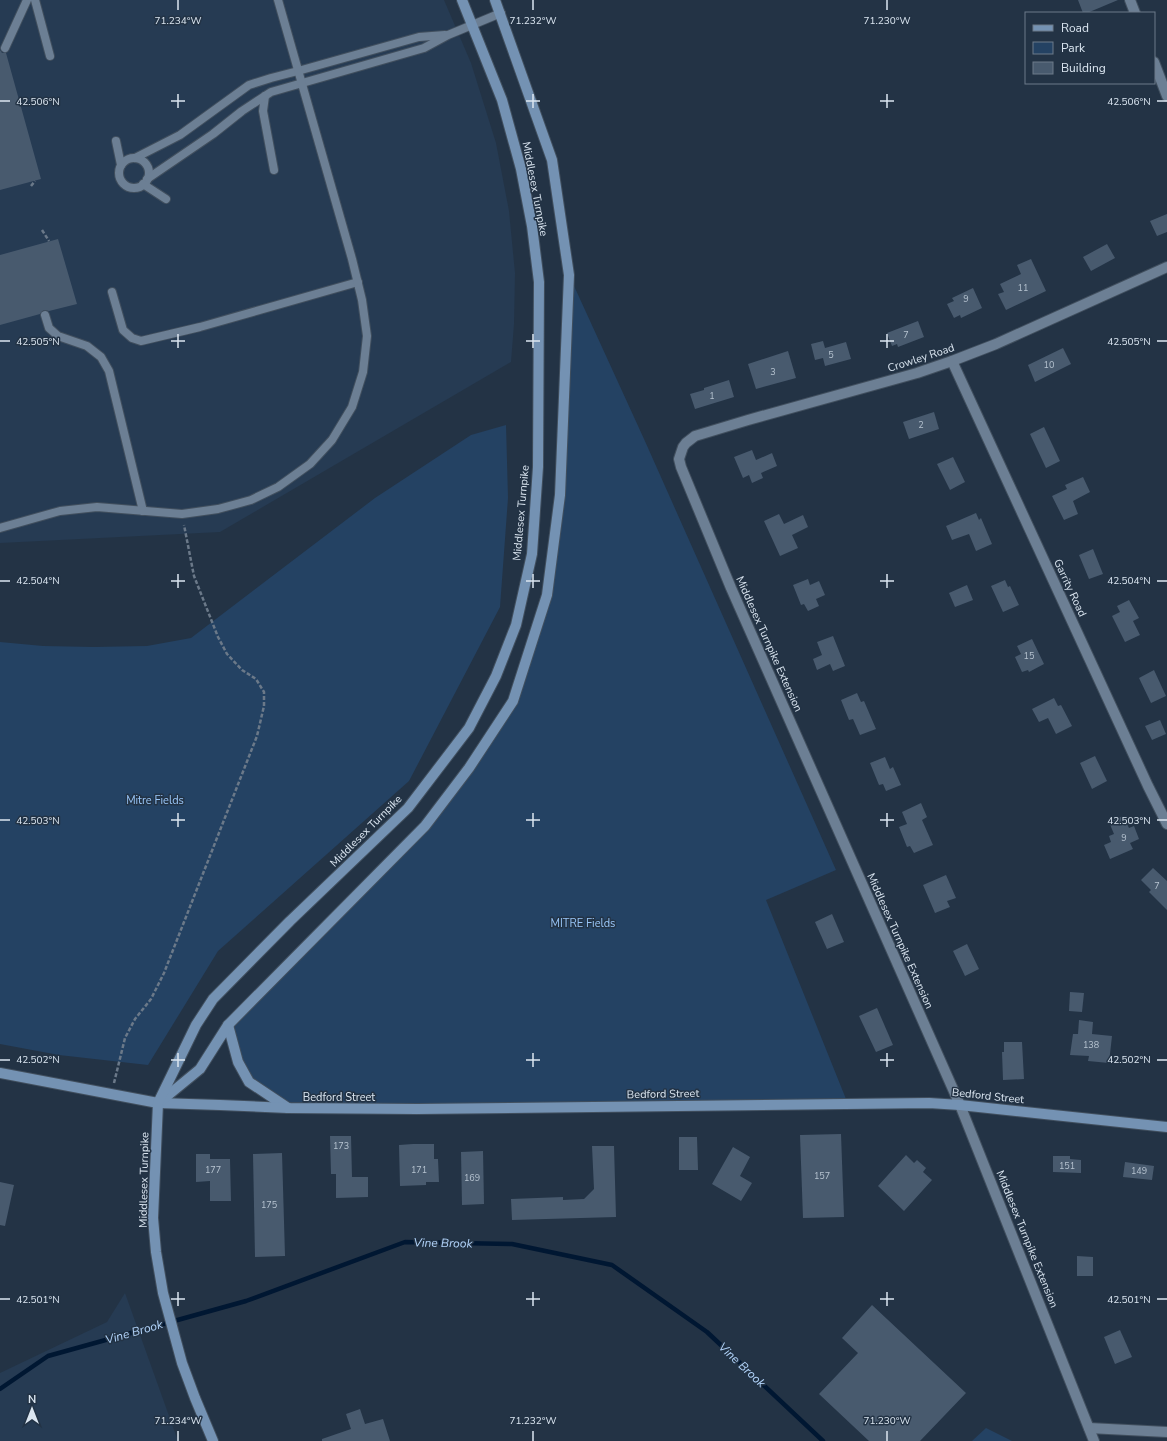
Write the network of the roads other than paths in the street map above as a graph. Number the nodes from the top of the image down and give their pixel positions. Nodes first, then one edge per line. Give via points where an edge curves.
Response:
1 (27, 0) edge
2 (35, 0) edge
3 (278, 0) edge
4 (462, 0) edge
5 (495, 0) edge
6 (1130, 0) edge
7 (1135, 12) edge
8 (501, 13) junction
9 (473, 24) junction
10 (448, 35) junction
11 (5, 48) dead end
12 (50, 56) dead end
13 (1155, 65) edge
14 (298, 71) junction
15 (302, 83) junction
16 (265, 96) junction
17 (1167, 96) edge
18 (116, 141) dead end
19 (135, 158) junction
20 (121, 165) junction
21 (274, 170) dead end
22 (145, 182) junction
23 (166, 199) dead end
24 (1167, 267) edge
25 (358, 282) junction
26 (112, 292) dead end
27 (45, 315) dead end
28 (952, 361) junction
29 (681, 453) joint
30 (143, 511) junction
31 (0, 528) edge
32 (1167, 824) edge
33 (228, 1025) junction
34 (0, 1073) edge
35 (158, 1104) junction
36 (960, 1105) junction
37 (288, 1108) junction
38 (1167, 1127) edge
39 (1089, 1428) junction
40 (1167, 1432) edge
41 (213, 1441) edge
42 (1094, 1441) edge

1 - 11 lane
2 - 12 lane
3 - 14 lane
4 - 9 main road, Middlesex Turnpike
5 - 8 main road, Middlesex Turnpike
6 - 7 street
8 - 9 lane
8 - 33 main road, Middlesex Turnpike via 552,160 569,275 560,495 547,594 513,701 469,768 425,826
9 - 10 lane
9 - 35 main road, Middlesex Turnpike via 502,100 521,168 539,282 538,467 532,554 516,625 496,676 468,728 408,808 213,999 196,1025
10 - 14 lane via 419,37
10 - 15 lane via 424,48
13 - 17 street
14 - 15 lane
14 - 19 lane via 249,85 180,135
15 - 16 lane via 281,88
15 - 25 lane
16 - 21 lane via 263,112
16 - 22 lane
18 - 20 lane
19 - 20 lane via 127,159
19 - 22 lane via 147,165 149,170
20 - 22 lane via 119,175 124,184 134,187
22 - 23 lane
24 - 28 street, Crowley Road via 996,344
25 - 26 lane via 141,341 132,338 123,330
25 - 30 lane via 367,336 363,372 352,407 332,440 310,464 278,487 251,500 218,509 182,514
27 - 30 lane via 49,328 58,336 87,346 101,357 109,372
28 - 29 street, Crowley Road via 695,436 686,443
28 - 32 street, Garrity Road
29 - 36 street, Middlesex Turnpike Extension via 681,467 731,588
30 - 31 lane via 97,507 60,511
33 - 35 main road, Middlesex Turnpike via 200,1069
33 - 37 main road via 238,1062 249,1082
34 - 35 main road, Bedford Street
35 - 37 main road, Bedford Street
35 - 41 main road, Middlesex Turnpike via 153,1218 163,1293 182,1363
36 - 37 main road, Bedford Street
36 - 38 main road, Bedford Street
36 - 39 street, Middlesex Turnpike Extension
39 - 40 street
39 - 42 street, Middlesex Turnpike Extension

